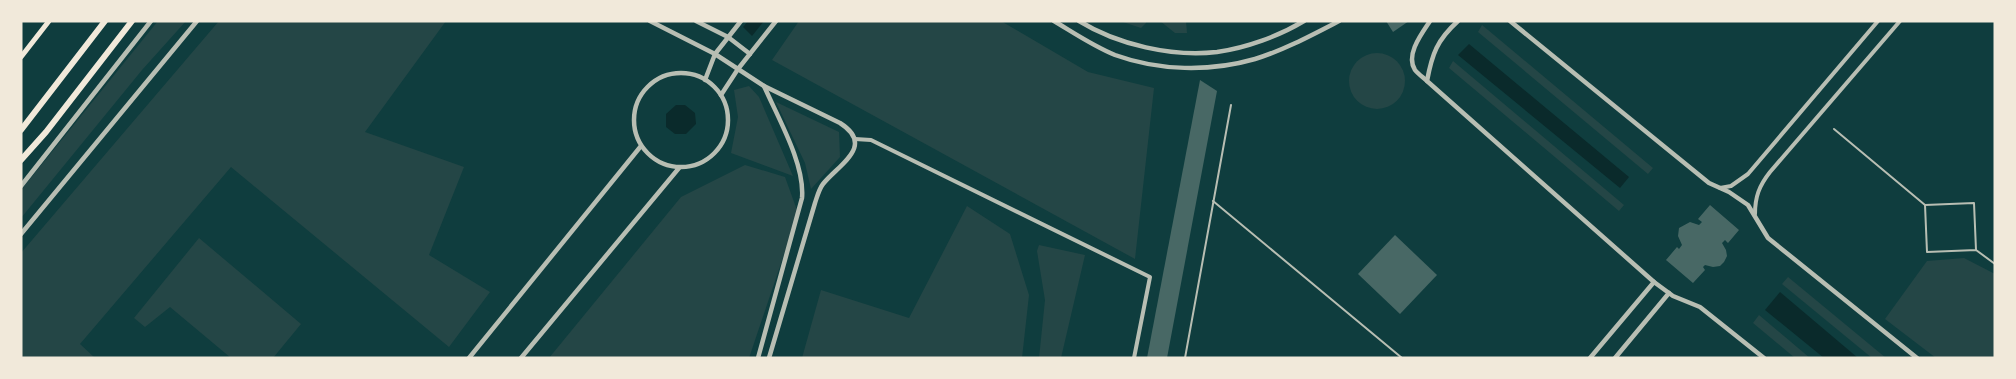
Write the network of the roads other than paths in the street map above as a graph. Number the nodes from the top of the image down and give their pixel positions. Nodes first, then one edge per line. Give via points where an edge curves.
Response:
1 (49, 21) edge
2 (105, 21) edge
3 (132, 21) edge
4 (151, 21) edge
5 (197, 21) edge
6 (650, 21) edge
7 (696, 21) edge
8 (741, 21) edge
9 (776, 21) edge
10 (1054, 21) edge
11 (1079, 21) edge
12 (1304, 21) edge
13 (1339, 21) edge
14 (1430, 21) edge
15 (1458, 21) edge
16 (1510, 21) edge
17 (1878, 21) edge
18 (1900, 21) edge
19 (728, 37) junction
20 (715, 54) junction
21 (750, 54) junction
22 (21, 57) edge
23 (738, 69) junction
24 (705, 80) junction
25 (1427, 82) junction
26 (764, 86) junction
27 (721, 95) junction
28 (1231, 105) dead end
29 (1834, 128) dead end
30 (21, 130) edge
31 (855, 139) junction
32 (641, 146) junction
33 (21, 160) edge
34 (679, 168) junction
35 (21, 186) edge
36 (1720, 188) junction
37 (1213, 201) junction
38 (1925, 205) junction
39 (1755, 214) junction
40 (21, 234) edge
41 (1976, 250) junction
42 (1995, 264) edge
43 (1654, 282) junction
44 (1669, 292) junction
45 (469, 358) edge
46 (521, 358) edge
47 (758, 358) edge
48 (769, 358) edge
49 (1134, 358) edge
50 (1185, 358) edge
51 (1402, 358) edge
52 (1590, 358) edge
53 (1614, 358) edge
54 (1764, 358) edge
55 (1917, 358) edge

1 - 22 main road
2 - 30 highway
3 - 33 highway
4 - 35 street
5 - 40 street
6 - 20 street
7 - 19 street
8 - 19 street
9 - 21 street
10 - 13 street via 1115,54 1184,69 1254,59
11 - 12 street via 1118,39 1186,53 1217,52 1259,41
14 - 25 street via 1412,55 1415,70
15 - 25 street via 1440,41 1431,58
16 - 36 street via 1709,183
17 - 36 street via 1748,174 1731,186
18 - 39 street via 1770,172 1759,187
19 - 20 street
19 - 21 street
20 - 23 street
20 - 24 street
21 - 23 street
23 - 26 street
23 - 27 street
24 - 27 street
24 - 32 street via 692,74 678,73 652,82 635,106 635,134
25 - 43 street
26 - 31 street via 840,123 851,130
26 - 47 street via 798,166 803,187
27 - 34 street via 727,108 728,123 718,150 707,160
28 - 37 lane
29 - 38 lane
31 - 48 street via 856,145 850,157 822,185 814,202
31 - 49 street via 871,140 1150,277
32 - 34 street via 657,162
32 - 45 street
34 - 46 street
36 - 39 street via 1748,205
37 - 50 lane
37 - 51 lane
38 - 41 lane via 1974,203
38 - 41 lane via 1927,252
39 - 55 street via 1768,238
41 - 42 lane
43 - 44 street
43 - 52 street
44 - 53 street
44 - 54 street via 1700,308

